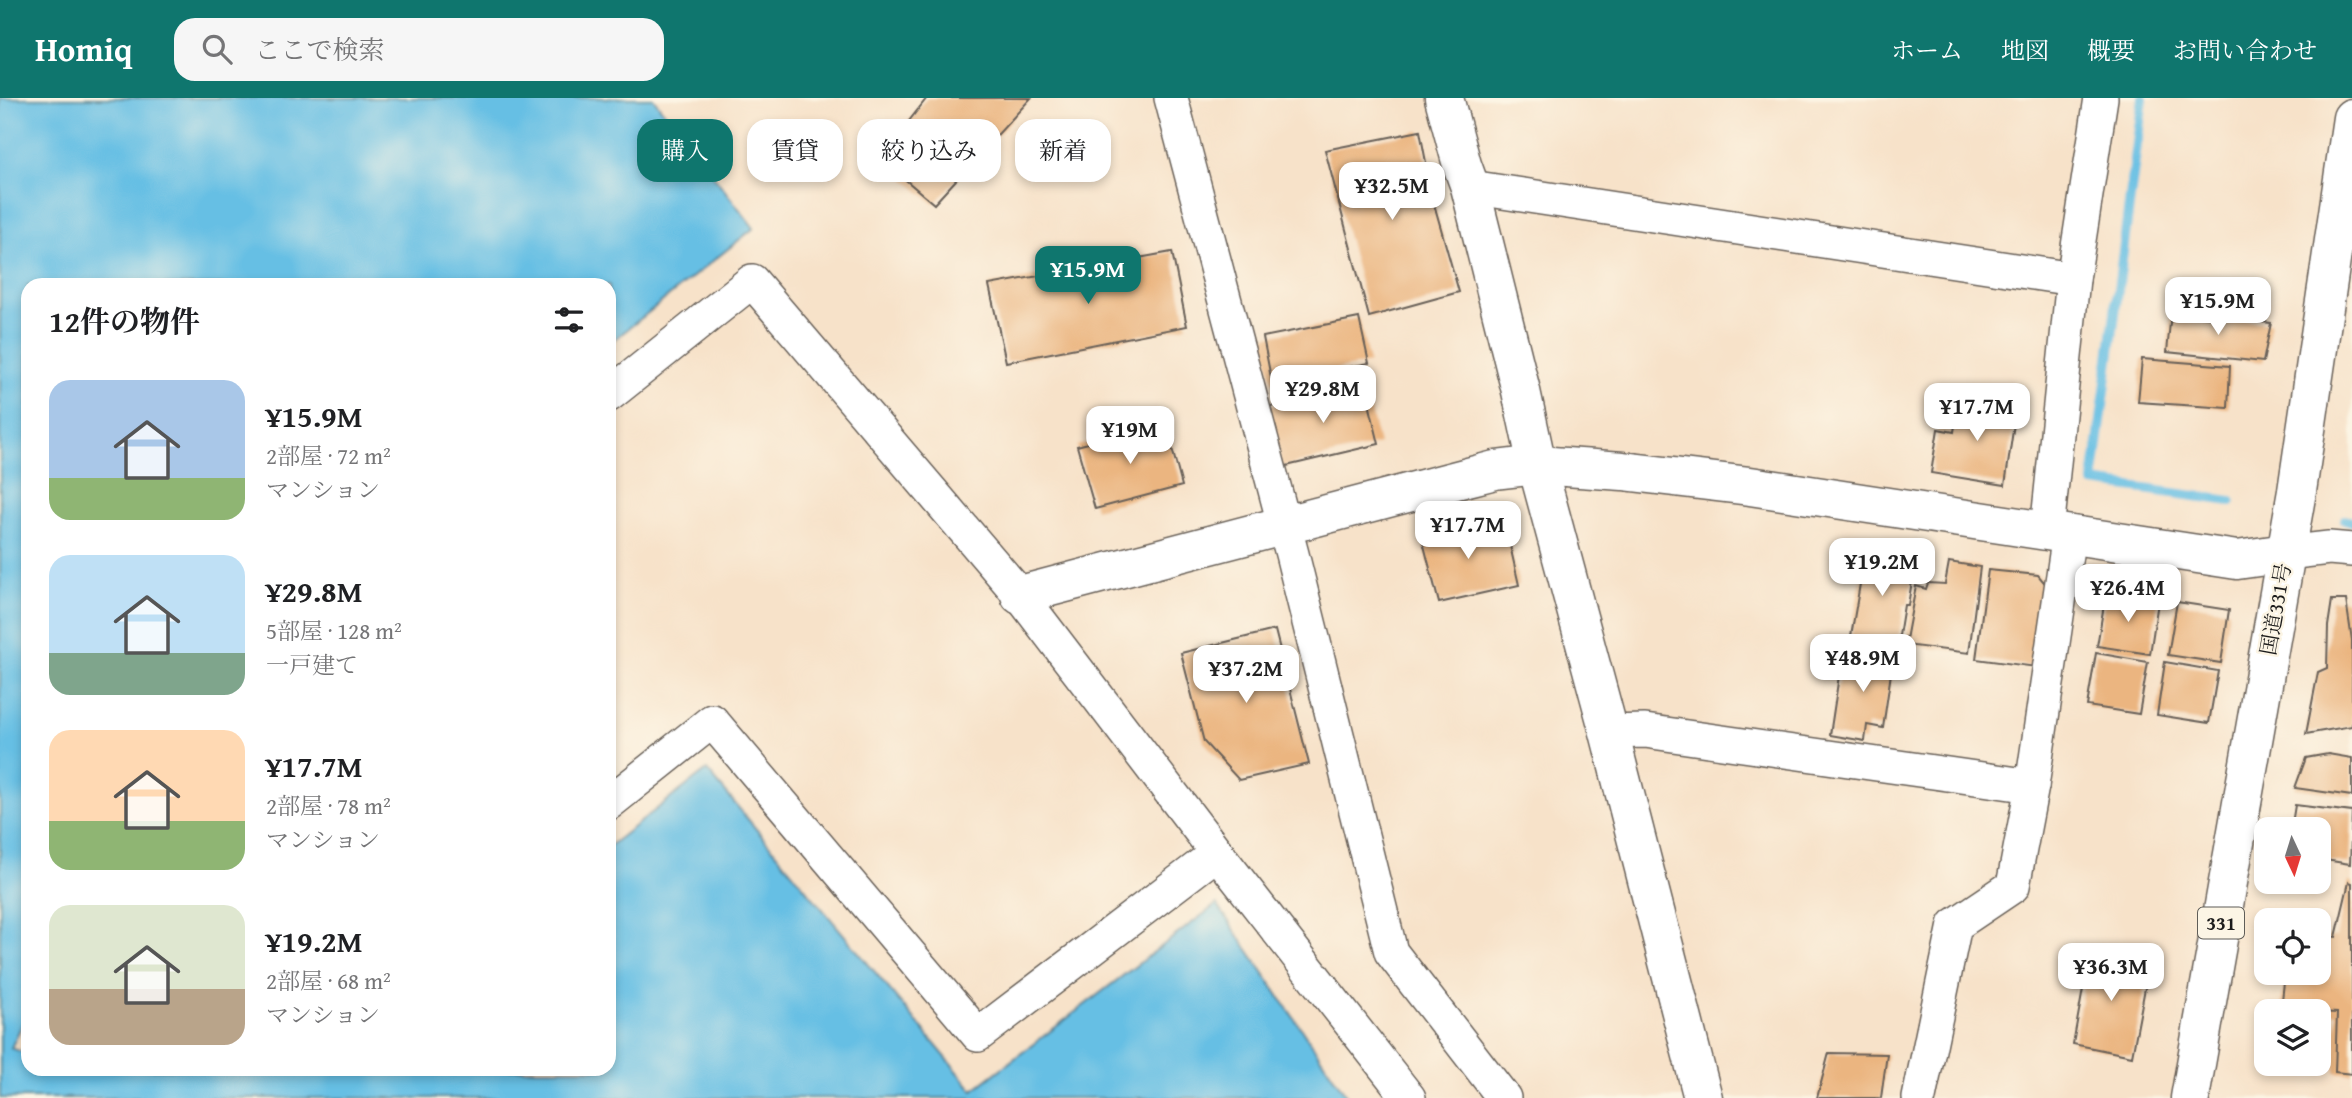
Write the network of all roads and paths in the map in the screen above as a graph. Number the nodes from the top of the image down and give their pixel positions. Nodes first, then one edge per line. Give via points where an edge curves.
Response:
1 (1171, 98) edge
2 (1444, 98) edge
3 (2101, 98) edge
4 (2352, 118) edge
5 (1470, 187) junction
6 (2073, 279) junction
7 (616, 389) edge
8 (1537, 466) junction
9 (1283, 524) junction
10 (2058, 533) junction
11 (2352, 550) edge
12 (2286, 553) junction
13 (1020, 595) junction
14 (1609, 732) junction
15 (2032, 786) junction
16 (616, 797) edge
17 (1217, 853) junction
18 (1409, 1098) edge
19 (1504, 1098) edge
20 (1703, 1098) edge
21 (1919, 1098) edge
22 (2190, 1098) edge

1 - 9 street
2 - 5 main road
3 - 6 street
4 - 12 main road, 国道331号 / 331
5 - 6 street
5 - 8 main road
6 - 10 street
7 - 13 street via 752,281
8 - 9 main road via 1495,470
8 - 10 main road via 1750,486
8 - 14 main road
9 - 13 main road
9 - 19 street via 1391,952
10 - 12 main road via 2237,560
10 - 15 street
11 - 12 street
12 - 22 main road, 国道331号 / 331
13 - 17 street
14 - 15 street via 1644,731
14 - 20 main road
15 - 21 street via 2013,886 1955,925
16 - 17 street via 712,720 978,1035
17 - 18 street

